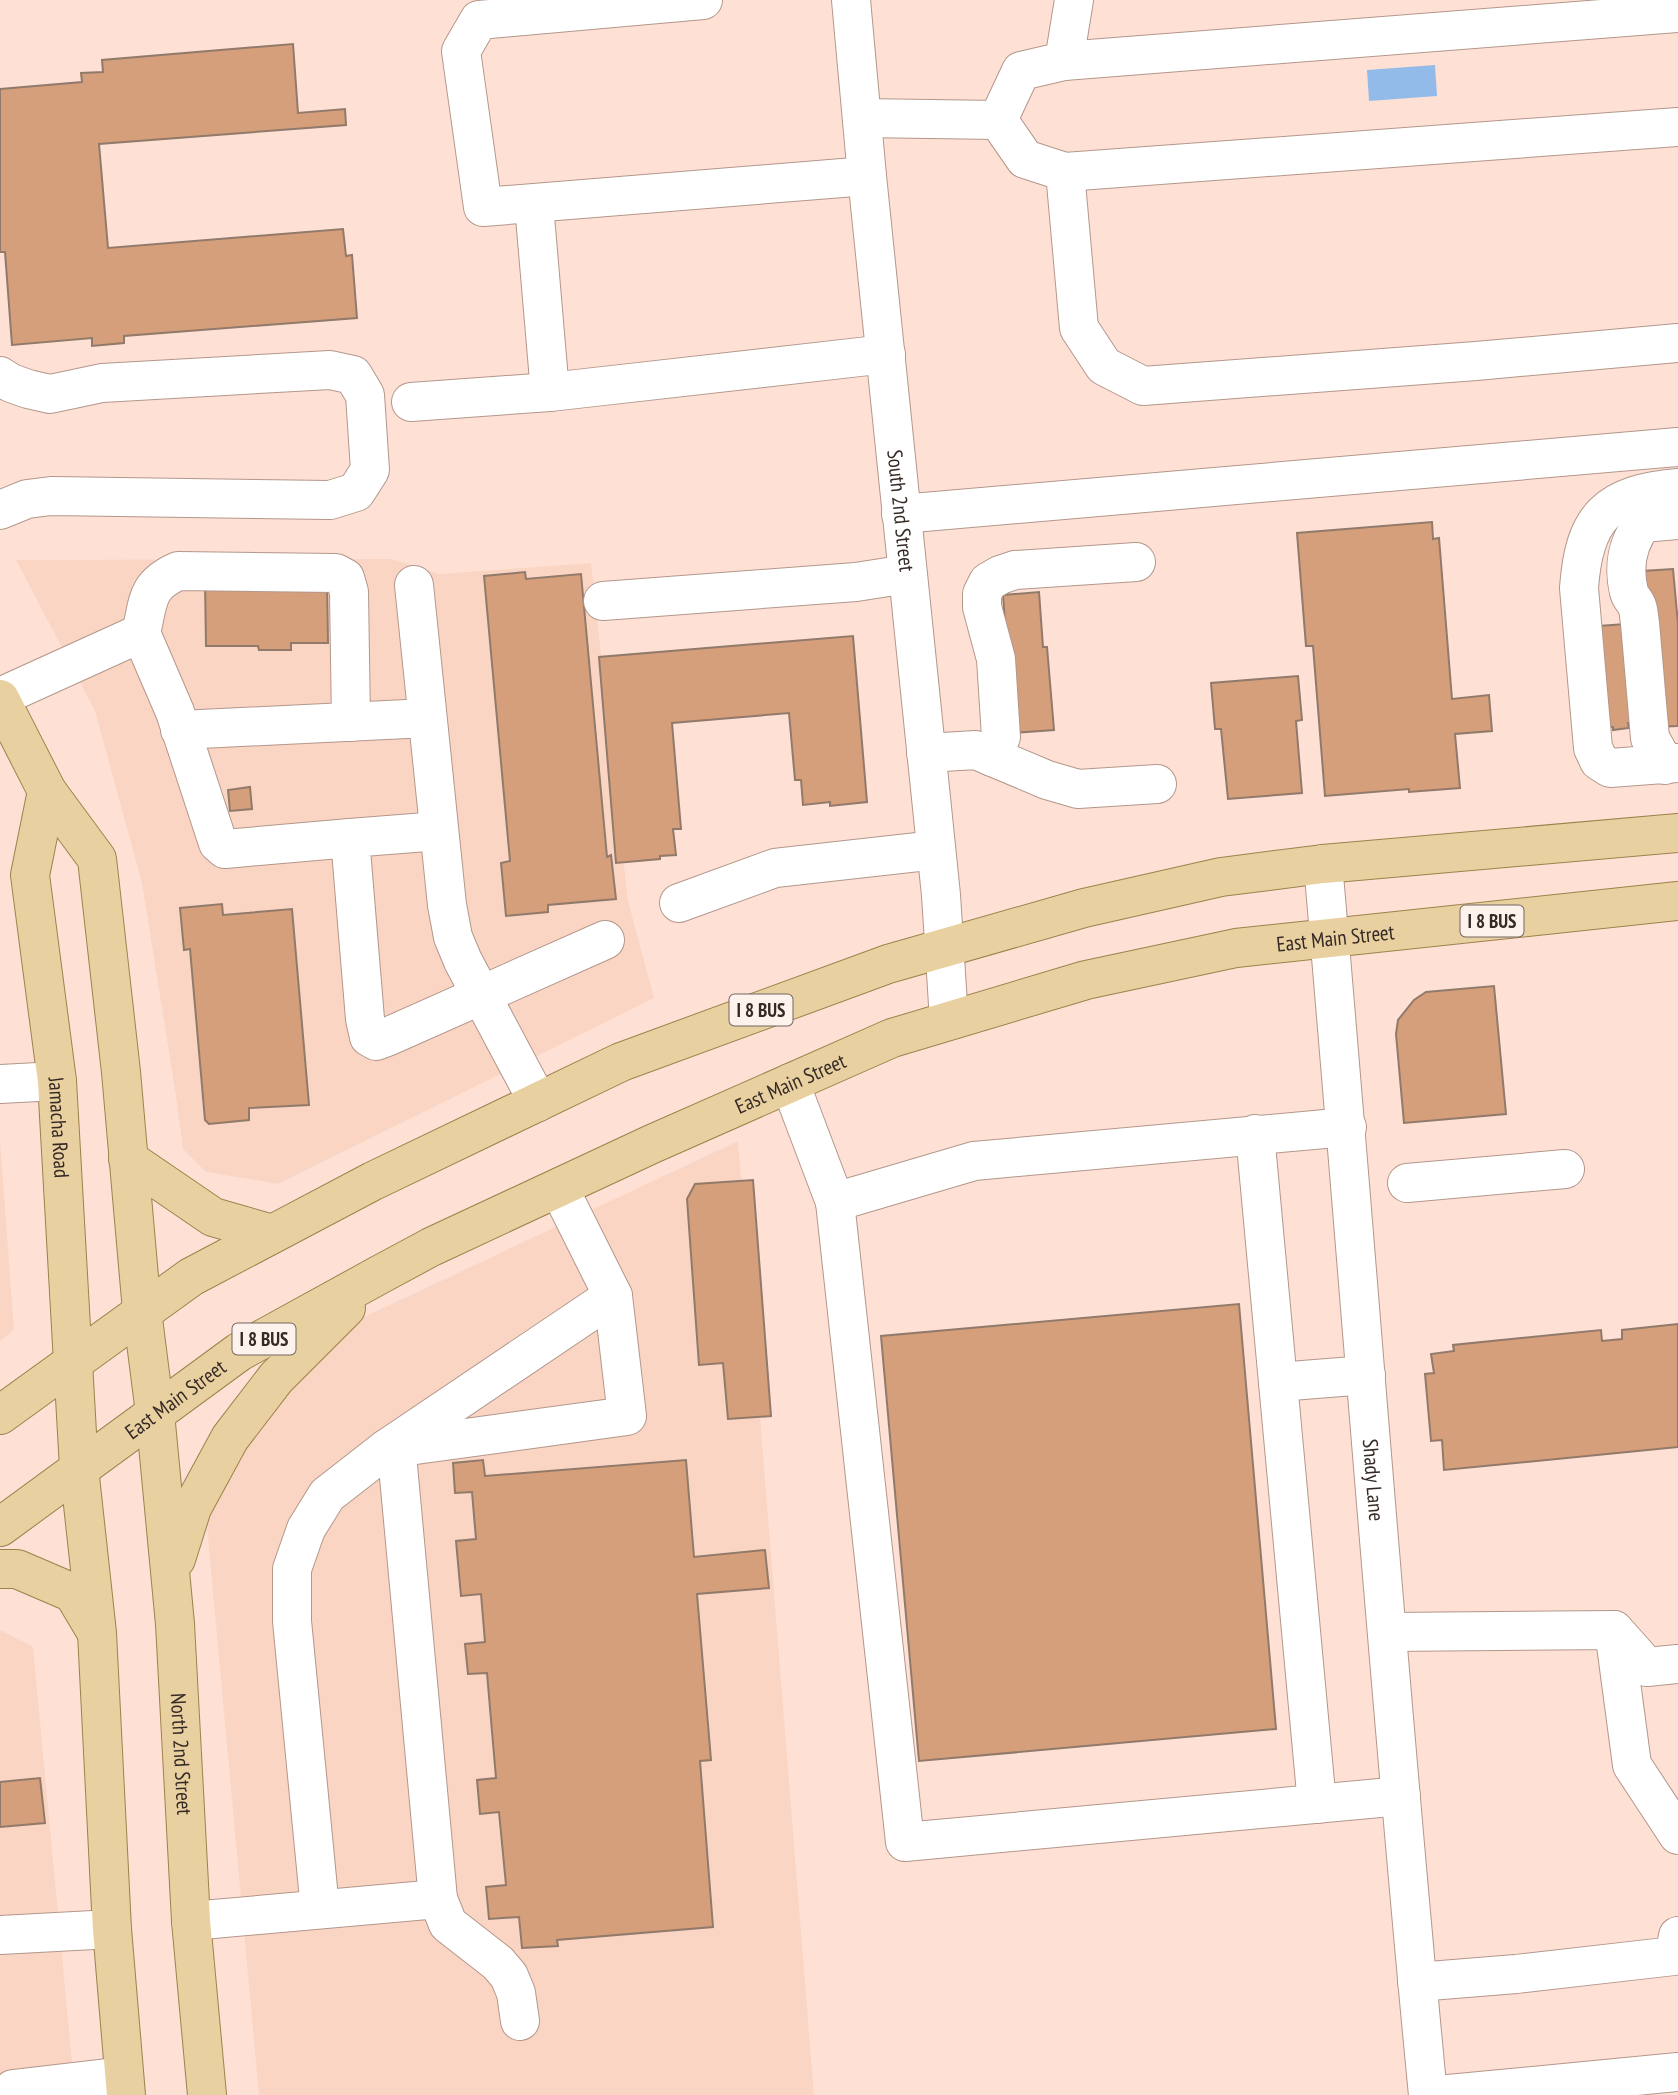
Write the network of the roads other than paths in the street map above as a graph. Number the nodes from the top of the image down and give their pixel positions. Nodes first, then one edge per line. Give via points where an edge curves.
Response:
1 (703, 0) edge
2 (852, 0) edge
3 (1074, 0) edge
4 (1678, 13) edge
5 (1064, 61) junction
6 (862, 118) junction
7 (998, 120) junction
8 (1678, 127) edge
9 (1066, 172) junction
10 (867, 176) junction
11 (534, 205) junction
12 (1678, 343) edge
13 (886, 354) junction
14 (0, 376) edge
15 (550, 393) junction
16 (411, 402) dead end
17 (1678, 447) edge
18 (1678, 488) edge
19 (0, 510) edge
20 (901, 514) junction
21 (1678, 520) edge
22 (1136, 562) dead end
23 (907, 574) junction
24 (414, 585) dead end
25 (603, 601) dead end
26 (141, 633) junction
27 (0, 698) edge
28 (427, 718) junction
29 (351, 722) junction
30 (180, 730) junction
31 (926, 753) junction
32 (992, 757) junction
33 (1672, 764) edge
34 (1157, 784) dead end
35 (47, 790) junction
36 (439, 831) junction
37 (1678, 834) edge
38 (350, 838) junction
39 (936, 850) junction
40 (1324, 864) junction
41 (1678, 901) edge
42 (679, 903) dead end
43 (1330, 938) junction
44 (605, 940) dead end
45 (944, 948) junction
46 (481, 995) junction
47 (949, 1020) junction
48 (57, 1081) junction
49 (790, 1083) junction
50 (0, 1084) edge
51 (538, 1102) junction
52 (1347, 1127) junction
53 (1255, 1134) junction
54 (128, 1159) junction
55 (1565, 1169) dead end
56 (1407, 1183) dead end
57 (558, 1188) junction
58 (835, 1202) junction
59 (272, 1234) junction
60 (379, 1275) junction
61 (613, 1297) junction
62 (142, 1311) junction
63 (72, 1361) junction
64 (1366, 1375) junction
65 (1278, 1382) junction
66 (155, 1413) junction
67 (0, 1415) edge
68 (386, 1449) junction
69 (79, 1468) junction
70 (0, 1527) edge
71 (0, 1569) edge
72 (170, 1579) junction
73 (1614, 1630) junction
74 (1387, 1632) junction
75 (97, 1633) junction
76 (1678, 1664) edge
77 (1401, 1796) junction
78 (1317, 1804) junction
79 (1678, 1835) edge
80 (438, 1899) junction
81 (320, 1909) junction
82 (191, 1921) junction
83 (112, 1929) junction
84 (15, 1934) edge
85 (1678, 1936) edge
86 (0, 1961) edge
87 (1417, 1982) junction
88 (520, 2021) dead end
89 (1678, 2073) edge
90 (125, 2086) edge
91 (9, 2091) edge
92 (208, 2095) edge
93 (1428, 2095) edge
94 (1438, 2095) edge

1 - 11 street via 479,20 461,51 483,208
2 - 6 street, South 2nd Street
3 - 5 street
4 - 5 street
5 - 7 street via 1021,71
6 - 7 street
6 - 10 street, South 2nd Street
7 - 9 street via 1026,159
8 - 9 street
9 - 12 street via 1079,328 1104,366 1143,386
10 - 11 street
10 - 13 street, South 2nd Street
11 - 15 street
13 - 15 street
13 - 20 street, South 2nd Street
14 - 19 street via 50,394 102,383 330,370 353,375 365,396 369,470 356,492 330,500 51,496
15 - 16 street
17 - 20 street
18 - 33 street via 1620,500 1598,519 1587,540 1579,588 1593,748 1599,761 1610,768
20 - 23 street, South 2nd Street
21 - 33 street via 1643,523 1634,534 1626,569 1629,595 1640,623 1650,738
22 - 32 street via 1015,570 988,583 982,607 996,659 1001,737
23 - 25 street
23 - 31 street, South 2nd Street
24 - 28 street
26 - 27 street
26 - 29 street via 151,591 162,578 178,571 336,573 345,578 349,592
26 - 30 street
27 - 35 main road
28 - 29 street
28 - 36 street
29 - 30 street
30 - 38 street via 212,831 225,849
31 - 32 street via 976,750
31 - 39 street, South 2nd Street
32 - 34 street via 1078,789
35 - 48 main road, Jamacha Road via 30,875
35 - 54 main road via 97,859
36 - 38 street
36 - 46 street via 453,937
37 - 40 main road, I 8 BUS
38 - 46 street via 369,1037 376,1041 387,1037
39 - 42 street via 775,868
39 - 45 street, South 2nd Street
40 - 43 street, Shady Lane
40 - 45 main road, I 8 BUS via 1221,877 1084,908
41 - 43 main road, East Main Street / I 8 BUS
43 - 47 main road, East Main Street / I 8 BUS via 1236,948 1086,980
43 - 52 street, Shady Lane
44 - 46 street
45 - 47 street, South 2nd Street
45 - 51 main road, I 8 BUS via 888,964 621,1062
46 - 51 street
47 - 49 main road, East Main Street / I 8 BUS via 892,1038
48 - 50 street
48 - 63 main road, Jamacha Road
49 - 57 main road, East Main Street / I 8 BUS
49 - 58 street
51 - 59 main road, I 8 BUS
52 - 53 street
52 - 64 street, Shady Lane
53 - 58 street via 974,1161
53 - 65 street
54 - 59 main road via 212,1217
54 - 62 main road
55 - 56 street
57 - 60 main road, East Main Street / I 8 BUS
57 - 61 street
58 - 78 street via 905,1842
59 - 62 main road, I 8 BUS via 191,1277
60 - 66 main road, East Main Street / I 8 BUS via 239,1352
60 - 72 main road via 275,1378 230,1438 192,1508
61 - 68 street
61 - 68 street via 627,1416
62 - 63 main road, I 8 BUS
62 - 66 main road
63 - 67 main road, I 8 BUS
63 - 69 main road, Jamacha Road
64 - 65 street
64 - 74 street, Shady Lane
65 - 78 street
66 - 69 main road, East Main Street / I 8 BUS
66 - 72 main road, North 2nd Street
68 - 80 street via 398,1466
68 - 81 street via 327,1495 306,1529 292,1569 292,1621
69 - 70 main road, East Main Street / I 8 BUS
69 - 75 main road
71 - 75 main road via 17,1569 72,1593
72 - 82 main road, North 2nd Street
73 - 74 street
73 - 76 street via 1647,1667
73 - 79 street via 1632,1765
74 - 77 street, Shady Lane
75 - 83 main road
77 - 78 street
77 - 87 street, Shady Lane
80 - 81 street
80 - 88 street via 448,1924 509,1976
81 - 82 street
82 - 92 main road, North 2nd Street
83 - 84 street
83 - 90 main road
84 - 86 street
85 - 87 street via 1674,1956
87 - 93 street, Shady Lane
89 - 94 street
90 - 91 street

